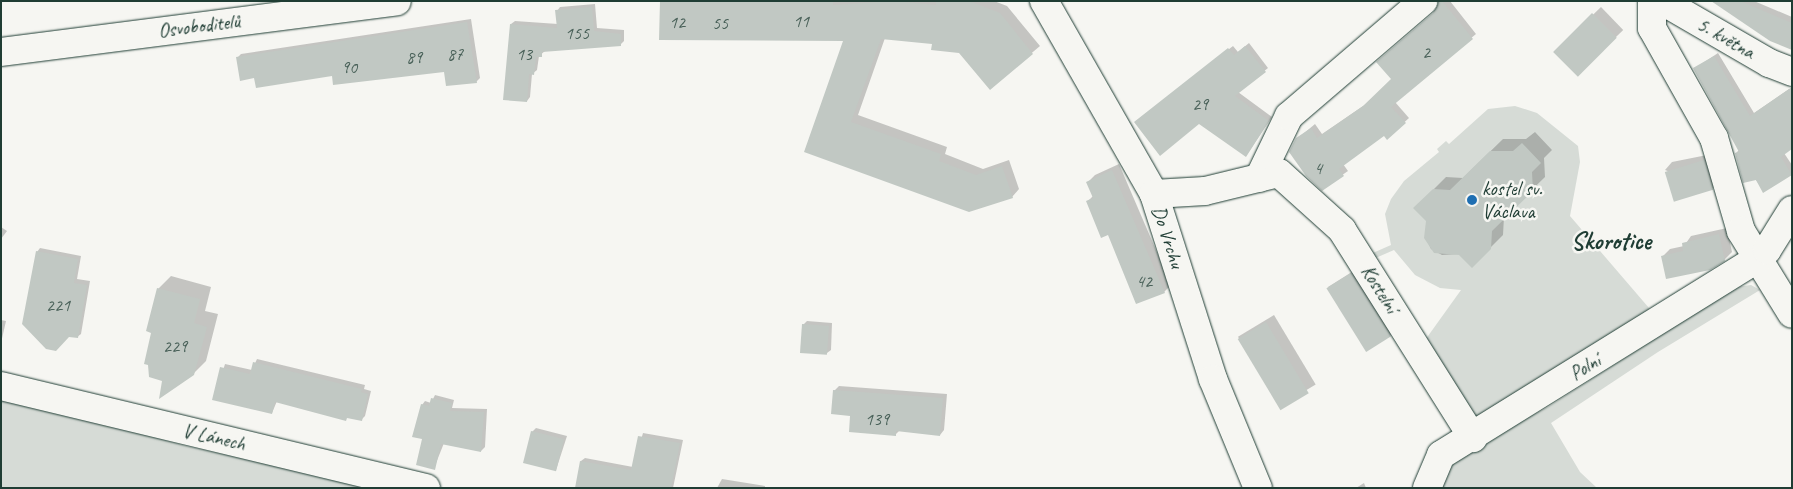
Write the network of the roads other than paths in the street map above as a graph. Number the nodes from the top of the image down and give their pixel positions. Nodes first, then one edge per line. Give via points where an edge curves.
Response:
1 (397, 1) edge
2 (1044, 1) edge
3 (1423, 1) edge
4 (1652, 1) edge
5 (1662, 1) edge
6 (1, 52) edge
7 (1792, 72) edge
8 (1259, 178) junction
9 (1154, 194) junction
10 (1792, 210) edge
11 (1759, 258) junction
12 (1792, 314) edge
13 (1, 386) edge
14 (1473, 438) junction
15 (426, 488) edge
16 (1258, 488) edge
17 (1427, 488) edge

1 - 6 street, Osvoboditelů
2 - 9 street, Do Vrchu
3 - 8 street via 1288,116
4 - 11 street via 1652,28 1714,138 1741,231
5 - 7 street, 5. května via 1769,63
8 - 9 street, Kostelní via 1205,190
8 - 14 street, Kostelní via 1279,173 1342,230
9 - 16 street, Do Vrchu via 1213,379
10 - 11 street, Polní
11 - 12 street
11 - 14 street, Polní
13 - 15 street, V Lánech
14 - 17 street, Polní via 1441,456

